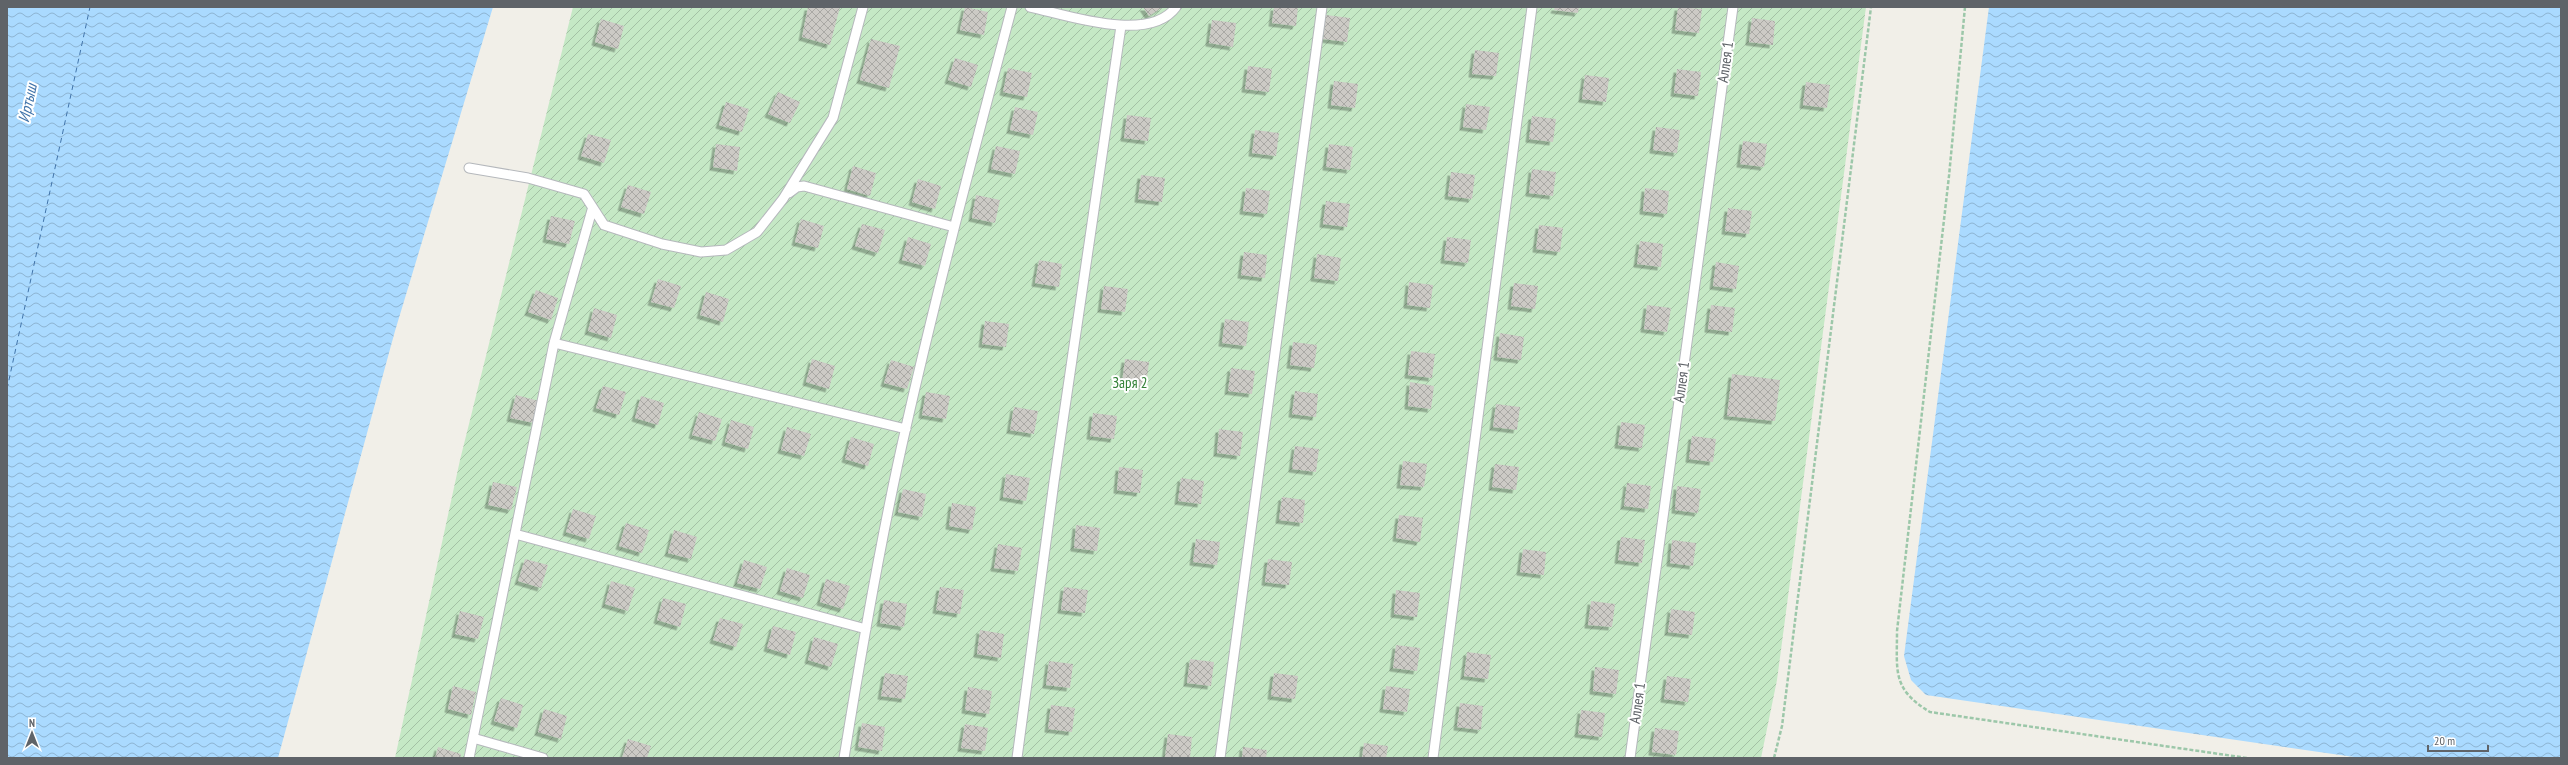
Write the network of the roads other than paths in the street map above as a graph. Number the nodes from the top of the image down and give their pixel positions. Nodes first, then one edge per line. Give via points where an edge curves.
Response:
1 (863, 7) edge
2 (1012, 7) edge
3 (1030, 7) edge
4 (1176, 7) edge
5 (1322, 7) edge
6 (1532, 7) edge
7 (1733, 7) edge
8 (1121, 26) junction
9 (469, 168) dead end
10 (783, 199) junction
11 (592, 210) junction
12 (954, 227) junction
13 (554, 342) junction
14 (906, 429) junction
15 (515, 534) junction
16 (866, 629) junction
17 (473, 738) junction
18 (469, 758) edge
19 (543, 758) edge
20 (844, 758) edge
21 (1016, 758) edge
22 (1220, 758) edge
23 (1433, 758) edge
24 (1630, 758) edge

1 - 10 lane via 832,118
2 - 12 lane
3 - 8 lane
4 - 8 lane via 1152,23
5 - 22 lane
6 - 23 lane
7 - 24 lane, Аллея 1
8 - 21 lane
9 - 11 lane via 528,178 584,194
10 - 11 lane via 757,232 726,250 701,252 662,244 604,225
10 - 12 lane via 792,190 804,186
11 - 13 lane
12 - 14 lane
13 - 14 lane
13 - 15 lane
14 - 16 lane
15 - 16 lane
15 - 17 lane
16 - 20 lane
17 - 18 lane
17 - 19 lane

